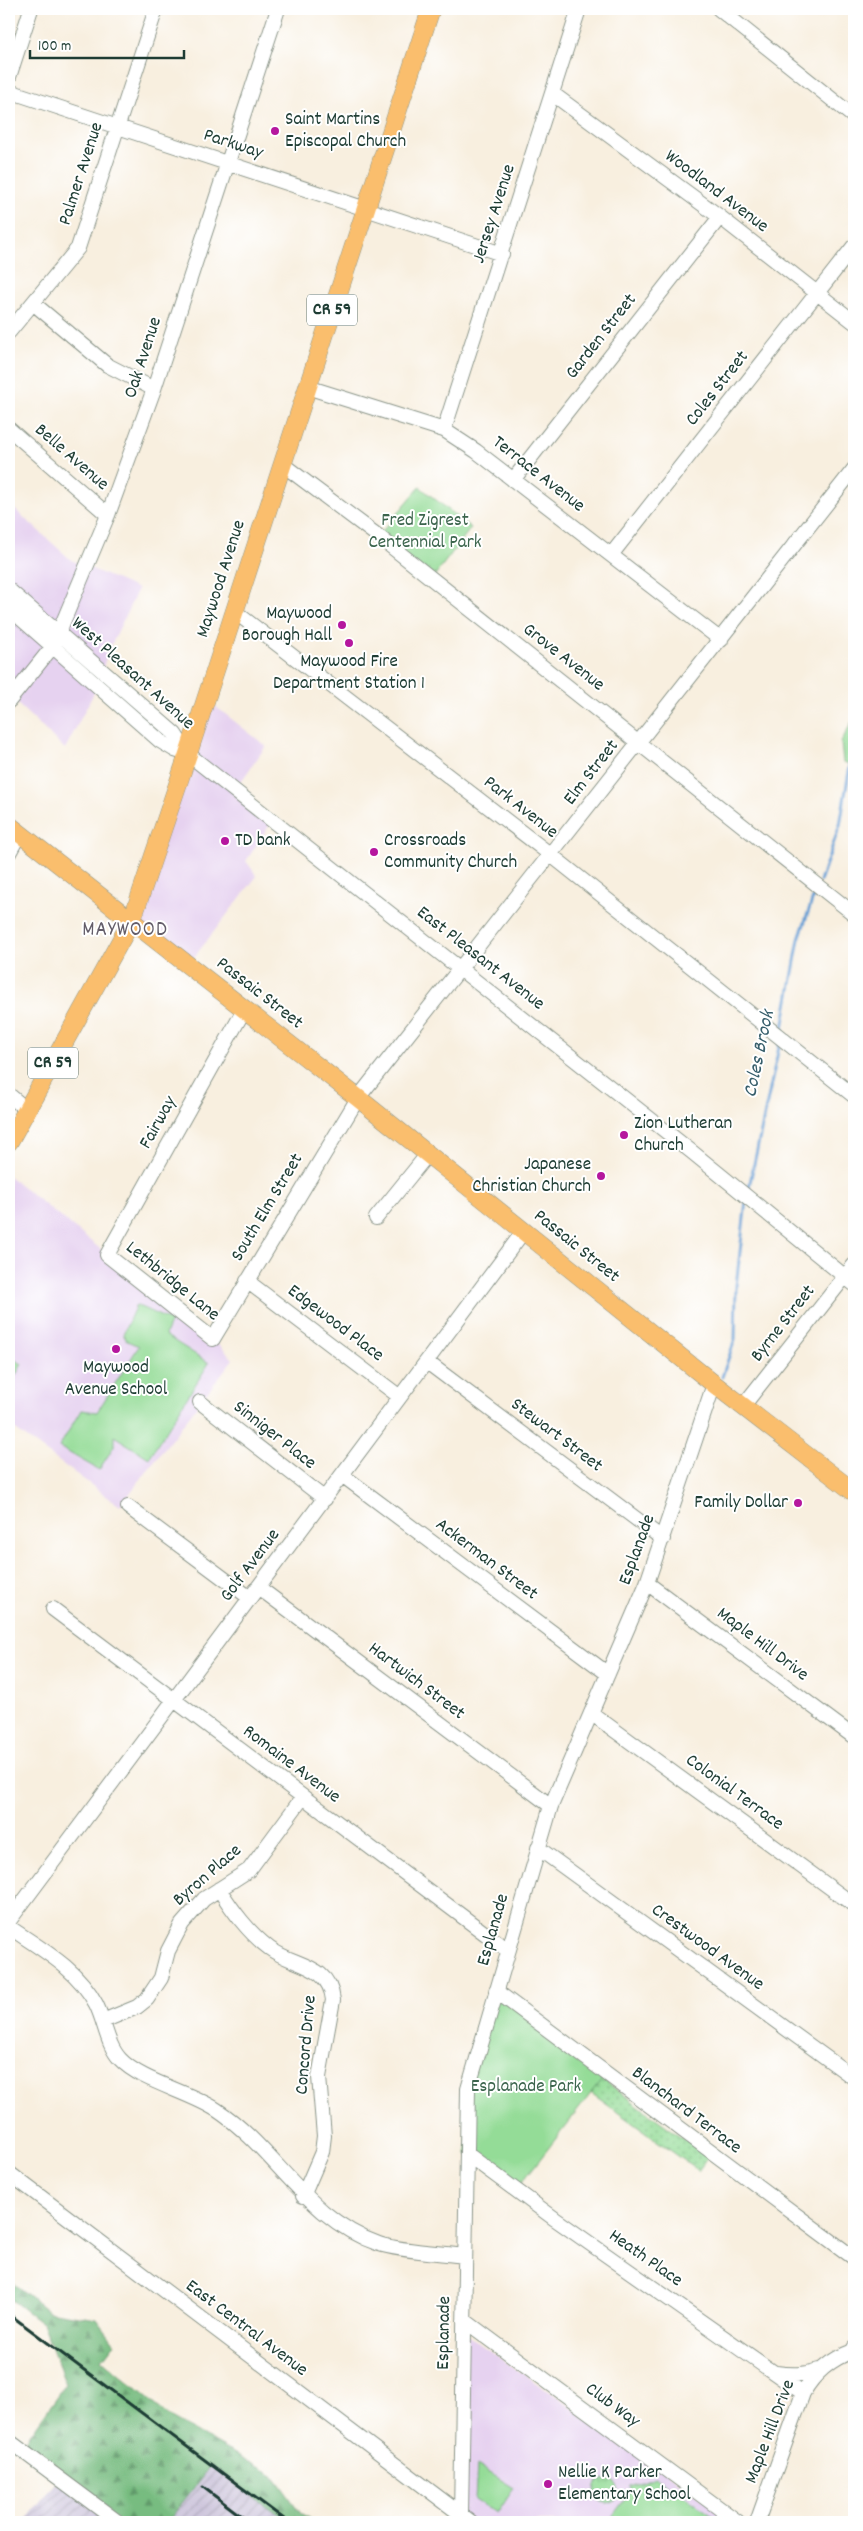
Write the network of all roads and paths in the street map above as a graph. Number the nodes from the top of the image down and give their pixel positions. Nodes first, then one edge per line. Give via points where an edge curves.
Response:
1 (31, 9) edge
2 (156, 9) edge
3 (278, 9) edge
4 (431, 9) edge
5 (579, 9) edge
6 (719, 9) edge
7 (9, 77) edge
8 (9, 91) edge
9 (553, 94) junction
10 (854, 117) edge
11 (117, 127) junction
12 (227, 163) junction
13 (366, 209) junction
14 (720, 217) junction
15 (854, 246) edge
16 (502, 254) junction
17 (817, 293) junction
18 (33, 303) junction
19 (854, 322) edge
20 (9, 332) edge
21 (307, 388) junction
22 (154, 389) junction
23 (9, 429) edge
24 (444, 430) junction
25 (282, 464) junction
26 (854, 469) edge
27 (513, 480) junction
28 (108, 515) junction
29 (611, 556) junction
30 (9, 590) edge
31 (9, 608) edge
32 (234, 611) junction
33 (58, 633) junction
34 (721, 640) junction
35 (54, 646) junction
36 (9, 701) edge
37 (640, 743) junction
38 (188, 754) junction
39 (14, 829) edge
40 (9, 853) edge
41 (551, 855) junction
42 (854, 914) edge
43 (132, 920) junction
44 (461, 968) junction
45 (244, 1010) junction
46 (9, 1096) edge
47 (854, 1096) edge
48 (358, 1098) junction
49 (27, 1110) junction
50 (9, 1142) edge
51 (427, 1155) junction
52 (376, 1218) dead end
53 (523, 1232) junction
54 (107, 1255) joint
55 (854, 1265) edge
56 (850, 1280) edge
57 (247, 1282) junction
58 (213, 1340) joint
59 (427, 1362) junction
60 (714, 1384) junction
61 (400, 1397) junction
62 (200, 1402) dead end
63 (743, 1406) junction
64 (342, 1475) junction
65 (854, 1492) edge
66 (325, 1499) junction
67 (128, 1508) dead end
68 (663, 1539) junction
69 (647, 1583) junction
70 (254, 1593) junction
71 (54, 1609) dead end
72 (608, 1674) junction
73 (174, 1700) junction
74 (591, 1713) junction
75 (854, 1737) edge
76 (303, 1798) junction
77 (551, 1806) junction
78 (538, 1848) junction
79 (219, 1889) junction
80 (854, 1905) edge
81 (9, 1921) edge
82 (9, 1927) edge
83 (507, 1950) junction
84 (496, 1991) junction
85 (103, 2021) junction
86 (854, 2078) edge
87 (467, 2154) junction
88 (9, 2174) edge
89 (304, 2196) junction
90 (465, 2256) junction
91 (854, 2258) edge
92 (464, 2320) junction
93 (854, 2350) edge
94 (820, 2370) junction
95 (775, 2373) junction
96 (803, 2393) junction
97 (10, 2443) edge
98 (466, 2519) edge
99 (118, 2522) edge
100 (738, 2522) edge
101 (757, 2522) edge

1 - 7 street
2 - 11 street, Palmer Avenue
3 - 12 street, Oak Avenue
4 - 13 main road, Maywood Avenue / CR 59
5 - 9 street, Jersey Avenue
6 - 10 street
8 - 11 street, Parkway
9 - 14 street, Woodland Avenue
9 - 16 street, Jersey Avenue
11 - 12 street, Parkway
11 - 18 street, Palmer Avenue via 78,248
12 - 13 street, Parkway
12 - 22 street, Oak Avenue
13 - 16 street, Parkway
13 - 21 main road, Maywood Avenue / CR 59
14 - 17 street, Woodland Avenue
14 - 27 street, Garden Street
15 - 17 street, Coles Street
16 - 24 street, Jersey Avenue
17 - 19 street, Woodland Avenue
17 - 29 street, Coles Street
18 - 20 street, Palmer Avenue
18 - 22 street via 107,365
21 - 24 street, Terrace Avenue
21 - 25 main road, Maywood Avenue / CR 59
22 - 28 street, Oak Avenue
23 - 28 street, Belle Avenue
24 - 27 street, Terrace Avenue
25 - 32 main road, Maywood Avenue / CR 59
25 - 37 street, Grove Avenue
26 - 34 street, Elm Street
27 - 29 street, Terrace Avenue
28 - 33 street, Oak Avenue
29 - 34 street, Terrace Avenue
30 - 33 street, West Pleasant Avenue
31 - 35 street, West Pleasant Avenue
32 - 38 main road, Maywood Avenue / CR 59
32 - 41 street, Park Avenue
33 - 35 street, Oak Avenue
33 - 38 street, West Pleasant Avenue via 175,734
34 - 37 street, Elm Street
35 - 36 street, Oak Avenue
35 - 38 street, West Pleasant Avenue via 160,741
37 - 41 street, Elm Street
37 - 42 street, Grove Avenue
38 - 43 main road, Maywood Avenue / CR 59
38 - 44 street, East Pleasant Avenue
39 - 40 street
39 - 43 main road, Passaic Street
41 - 44 street, Elm Street
41 - 47 street, Park Avenue
43 - 45 main road, Passaic Street
43 - 49 main road, Maywood Avenue / CR 59
44 - 48 street, Elm Street
44 - 56 street, East Pleasant Avenue
45 - 48 main road, Passaic Street
45 - 54 street, Fairway
46 - 49 street
48 - 51 main road, Passaic Street
48 - 57 street, South Elm Street
49 - 50 main road, Maywood Avenue / CR 59
51 - 52 street
51 - 53 main road, Passaic Street
53 - 59 street, Golf Avenue
53 - 60 main road, Passaic Street
54 - 58 street, Lethbridge Lane
55 - 56 street, Byrne Street
56 - 63 street, Byrne Street
57 - 58 street, South Elm Street
57 - 61 street, Edgewood Place
59 - 61 street, Golf Avenue
59 - 68 street, Stewart Street
60 - 63 main road, Passaic Street
60 - 68 street, Esplanade
61 - 64 street, Golf Avenue
62 - 66 street, Sinniger Place
63 - 65 main road, Passaic Street
64 - 66 street, Golf Avenue
64 - 72 street, Ackerman Street
66 - 70 street, Golf Avenue
67 - 70 street, Hartwich Street
68 - 69 street, Esplanade
69 - 72 street, Esplanade
69 - 75 street, Maple Hill Drive
70 - 73 street, Golf Avenue
70 - 77 street, Hartwich Street
71 - 73 street, Romaine Avenue
72 - 74 street, Esplanade
73 - 76 street, Romaine Avenue
73 - 81 street, Golf Avenue
74 - 77 street, Esplanade
74 - 80 street, Colonial Terrace
76 - 79 street, Byron Place via 249,1870
76 - 83 street, Romaine Avenue
77 - 78 street, Esplanade
78 - 83 street, Esplanade
78 - 86 street, Crestwood Avenue
79 - 85 street, Byron Place via 198,1905 182,1924 168,1951 161,1978 147,1999 137,2007
79 - 89 street, Concord Drive via 251,1932 282,1957 322,1974 332,1990 319,2077 324,2136 322,2152
82 - 85 street via 56,1958 71,1972 94,2002
83 - 84 street, Esplanade
84 - 87 street, Esplanade via 468,2089
84 - 91 street, Blanchard Terrace
85 - 89 street via 112,2048 125,2064 197,2098 233,2121
87 - 90 street, Esplanade
87 - 95 street, Heath Place
88 - 98 street, East Central Avenue
89 - 90 street via 330,2218 380,2244
90 - 92 street, Esplanade
92 - 98 street, Esplanade
92 - 100 street, Club Way
93 - 94 street, Maple Hill Drive via 832,2360
94 - 95 street via 808,2374
94 - 96 street, Maple Hill Drive
95 - 96 street, Heath Place
96 - 101 street, Maple Hill Drive
97 - 99 street

